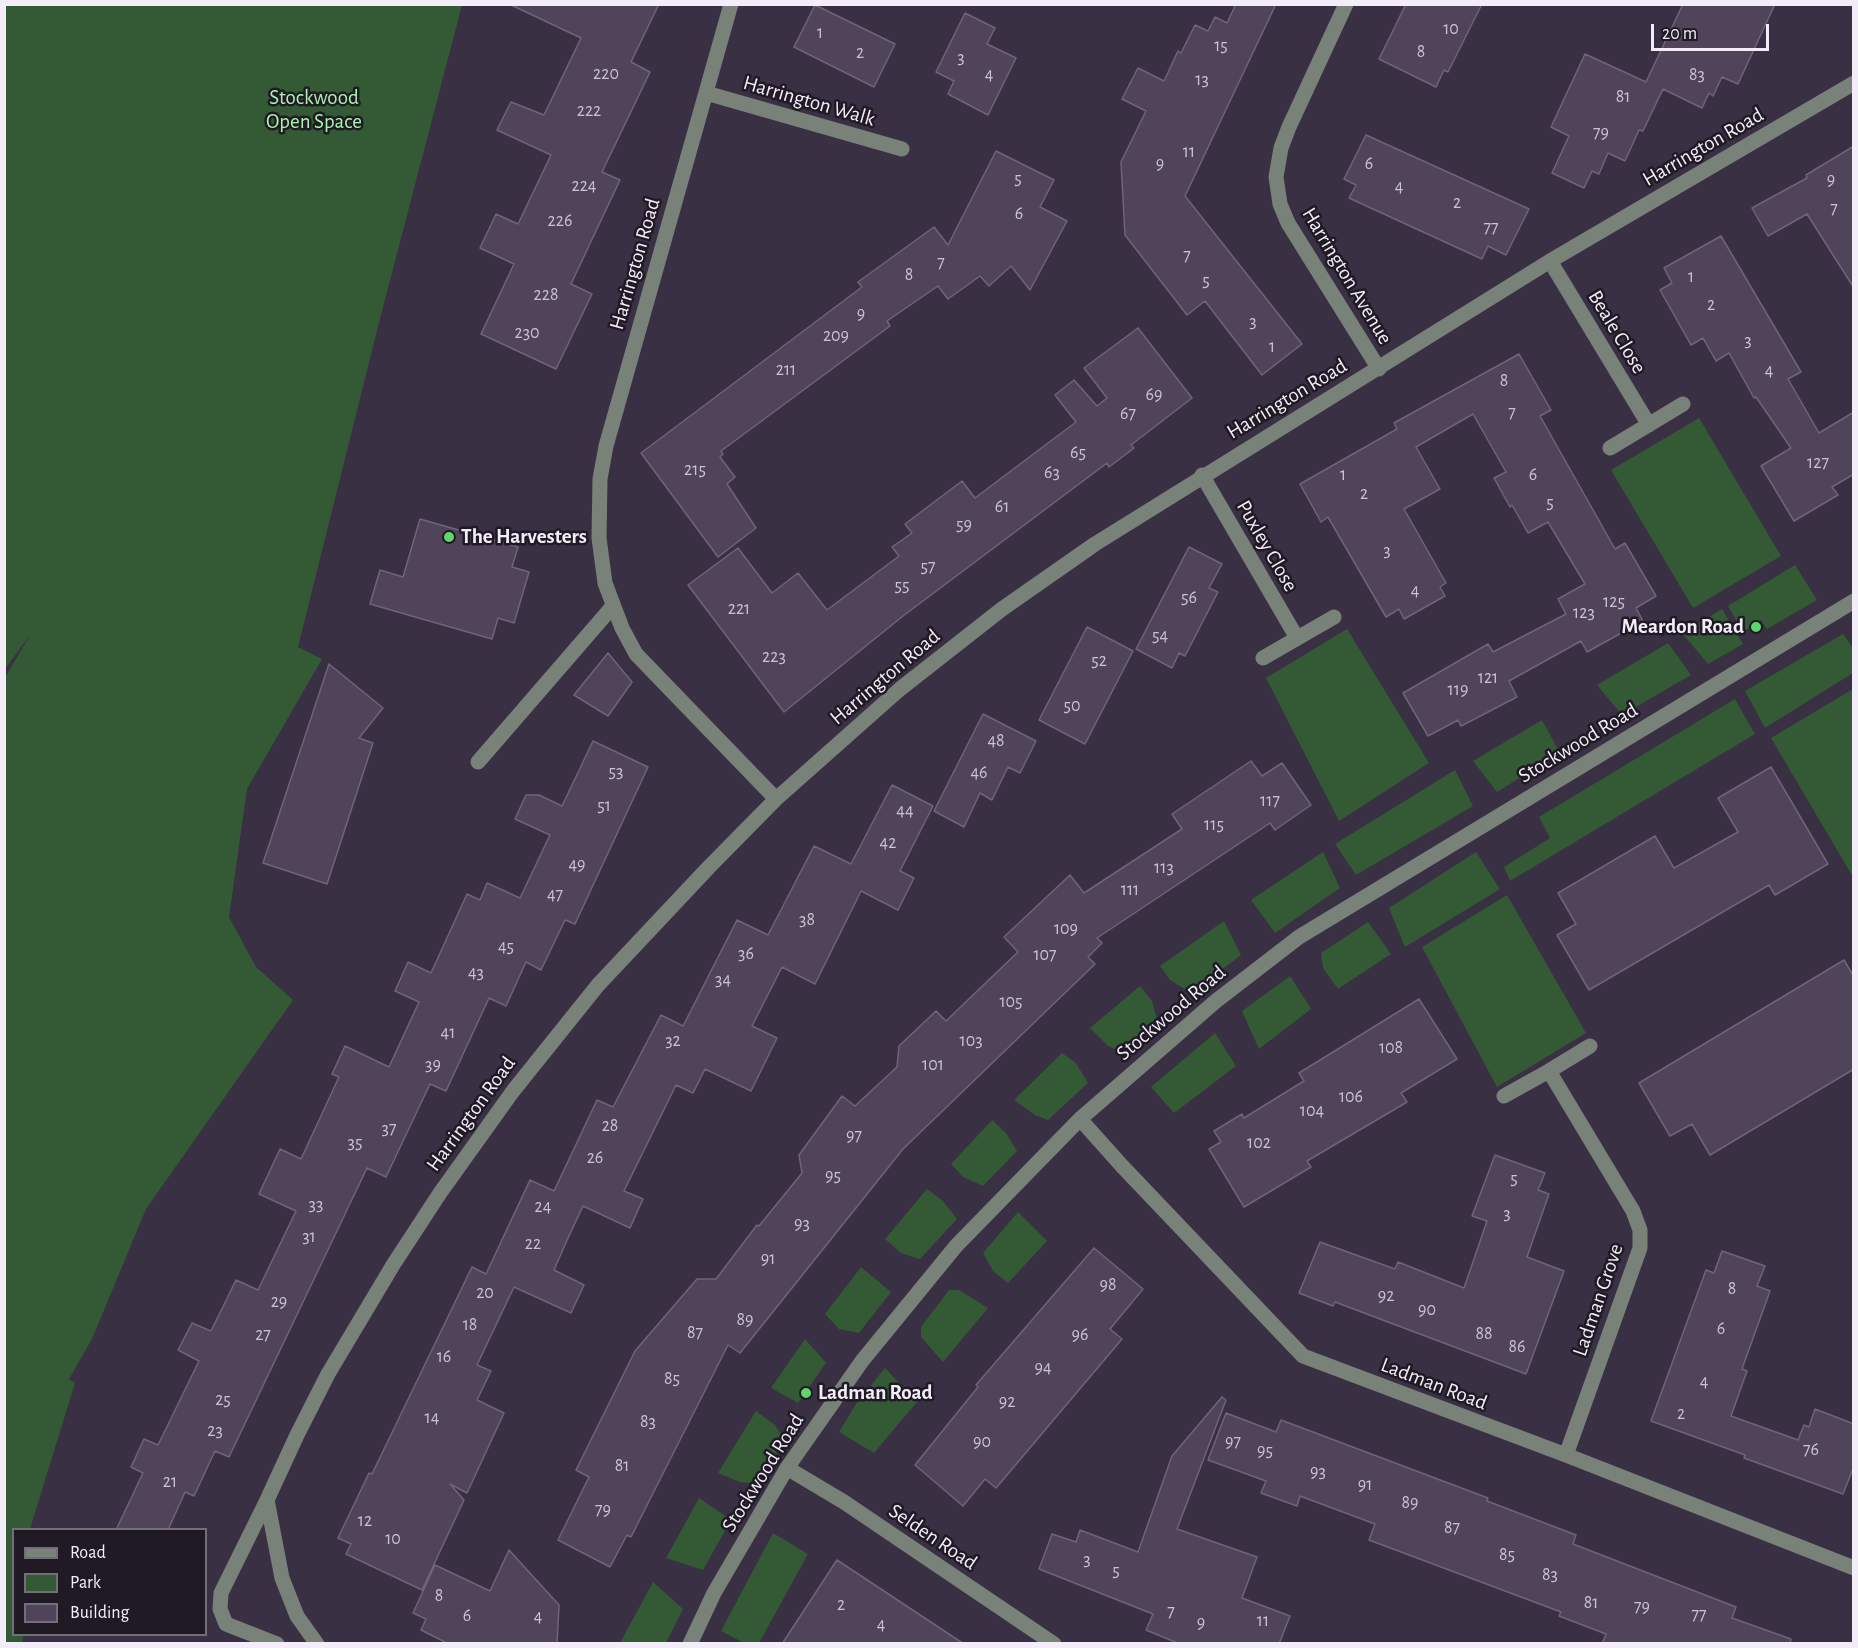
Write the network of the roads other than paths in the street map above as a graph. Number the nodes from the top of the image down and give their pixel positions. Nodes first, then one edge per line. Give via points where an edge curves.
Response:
1 (731, 4) edge
2 (1346, 4) edge
3 (1854, 83) edge
4 (706, 93) junction
5 (902, 149) dead end
6 (1550, 261) junction
7 (1379, 369) junction
8 (1683, 404) dead end
9 (1649, 425) junction
10 (1610, 448) dead end
11 (1202, 476) junction
12 (1854, 601) edge
13 (613, 606) junction
14 (1334, 617) dead end
15 (1297, 638) junction
16 (1263, 658) dead end
17 (478, 762) dead end
18 (776, 800) junction
19 (1590, 1046) dead end
20 (1549, 1071) junction
21 (1504, 1096) dead end
22 (1080, 1119) junction
23 (1566, 1455) junction
24 (787, 1468) junction
25 (267, 1500) junction
26 (1854, 1568) edge
27 (277, 1644) edge
28 (317, 1644) edge
29 (690, 1644) edge
30 (1054, 1644) edge

1 - 4 street, Harrington Road
2 - 7 street, Harrington Avenue via 1281,148 1276,177 1288,223
3 - 6 street, Harrington Road
4 - 5 street, Harrington Walk
4 - 13 street, Harrington Road via 600,479 599,538 605,583
6 - 7 street, Harrington Road
6 - 9 street, Beale Close
7 - 11 street, Harrington Road
8 - 9 street
9 - 10 street
11 - 15 street, Puxley Close
11 - 18 street, Harrington Road via 1002,609 900,689
12 - 22 street, Stockwood Road via 1299,937 1216,1001
13 - 17 street
13 - 18 street, Harrington Road via 636,654
14 - 15 street
15 - 16 street
18 - 25 street, Harrington Road via 598,985 513,1091 387,1275 328,1374
19 - 20 street
20 - 21 street
20 - 23 street, Ladman Grove via 1633,1211 1640,1230 1640,1248
22 - 23 street, Ladman Road via 1303,1356
22 - 24 street, Stockwood Road via 956,1246 862,1361
23 - 26 street, Ladman Road
24 - 29 street, Stockwood Road via 714,1593
24 - 30 street, Selden Road
25 - 27 street, Harrington Road via 221,1593 220,1609 226,1624
25 - 28 street via 282,1578 297,1616

